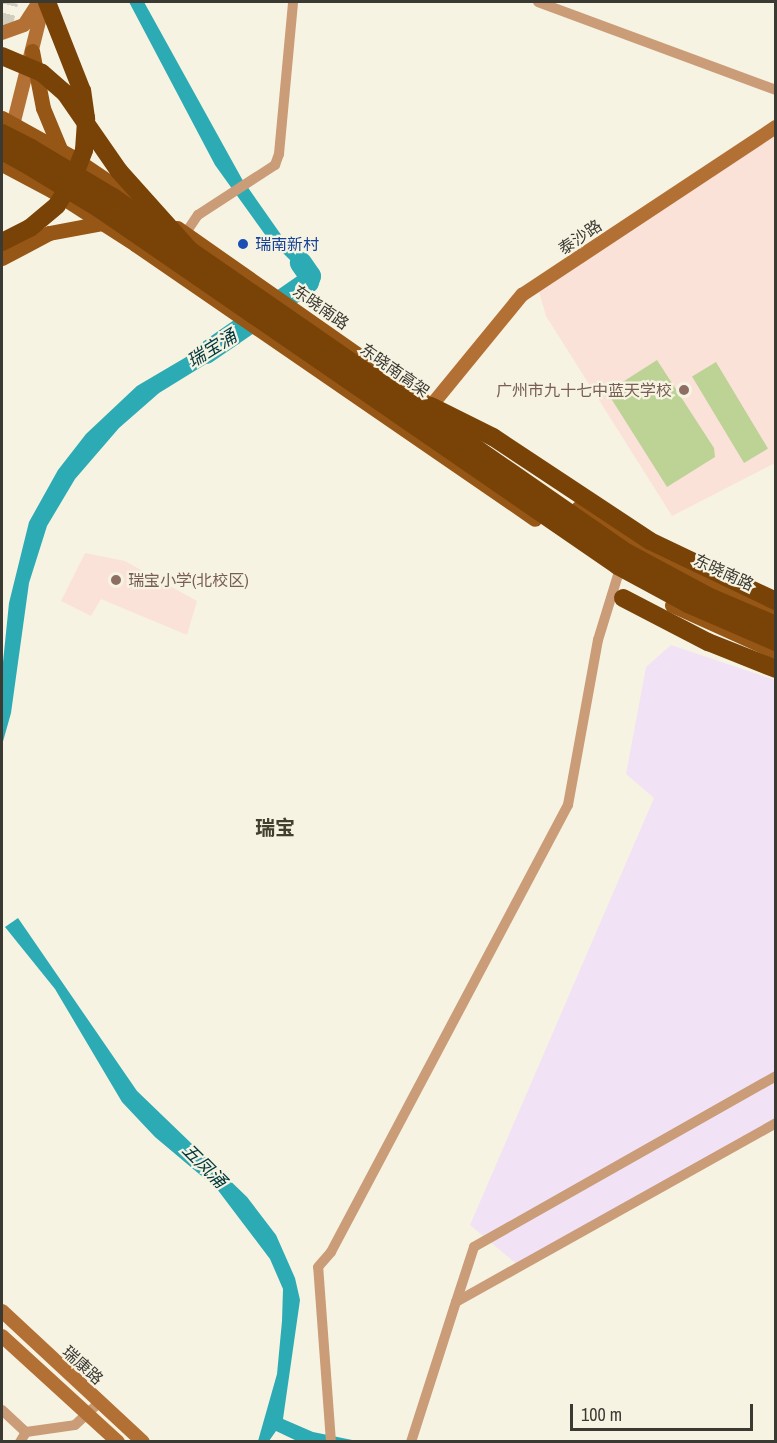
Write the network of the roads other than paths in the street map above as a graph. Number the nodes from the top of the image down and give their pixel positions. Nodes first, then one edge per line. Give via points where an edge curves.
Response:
1 (39, 2) edge
2 (46, 2) edge
3 (293, 2) edge
4 (538, 2) edge
5 (2, 33) edge
6 (32, 51) junction
7 (2, 56) edge
8 (776, 90) edge
9 (5, 125) edge
10 (776, 127) edge
11 (60, 149) junction
12 (2, 151) edge
13 (2, 164) edge
14 (103, 223) junction
15 (2, 242) edge
16 (187, 242) junction
17 (2, 258) edge
18 (431, 406) junction
19 (618, 575) junction
20 (623, 598) dead end
21 (776, 602) edge
22 (776, 615) edge
23 (776, 625) edge
24 (776, 642) edge
25 (776, 652) edge
26 (776, 669) edge
27 (776, 1076) edge
28 (776, 1123) edge
29 (456, 1302) junction
30 (2, 1311) edge
31 (2, 1336) edge
32 (100, 1402) junction
33 (2, 1410) edge
34 (88, 1414) junction
35 (26, 1432) junction
36 (20, 1442) edge
37 (118, 1442) edge
38 (143, 1442) edge
39 (331, 1442) edge
40 (411, 1442) edge

1 - 5 main road via 24,25
2 - 6 main road
2 - 15 highway, bridge via 82,91 84,150 74,179 57,205 30,228
3 - 16 street via 279,154 274,165 198,215
4 - 8 street
6 - 9 main road
6 - 11 main road via 43,108
7 - 16 highway, bridge via 42,73 65,93 119,171
9 - 11 main road, 东晓南路
9 - 13 main road
9 - 16 highway, 东晓南高架, bridge
10 - 18 main road, 泰沙路 via 522,295
11 - 16 main road, 东晓南路
12 - 24 highway, bridge via 102,210 618,566 688,604
13 - 14 main road
14 - 17 main road via 49,233
14 - 19 main road
16 - 18 main road, 东晓南路
16 - 23 highway, 东晓南高架 via 616,546 710,597
18 - 21 highway via 493,437 673,553
18 - 22 main road, 东晓南路 via 638,548
19 - 25 main road via 717,628
19 - 39 street via 598,640 568,805 331,1252 318,1267
20 - 26 highway via 708,642
27 - 29 street via 474,1247
28 - 29 street
29 - 40 street
30 - 32 main road, 瑞康路
31 - 34 main road, 瑞康路
32 - 34 street
32 - 38 main road, 瑞康路
33 - 35 street
34 - 35 street via 75,1425
34 - 37 main road, 瑞康路
35 - 36 street

